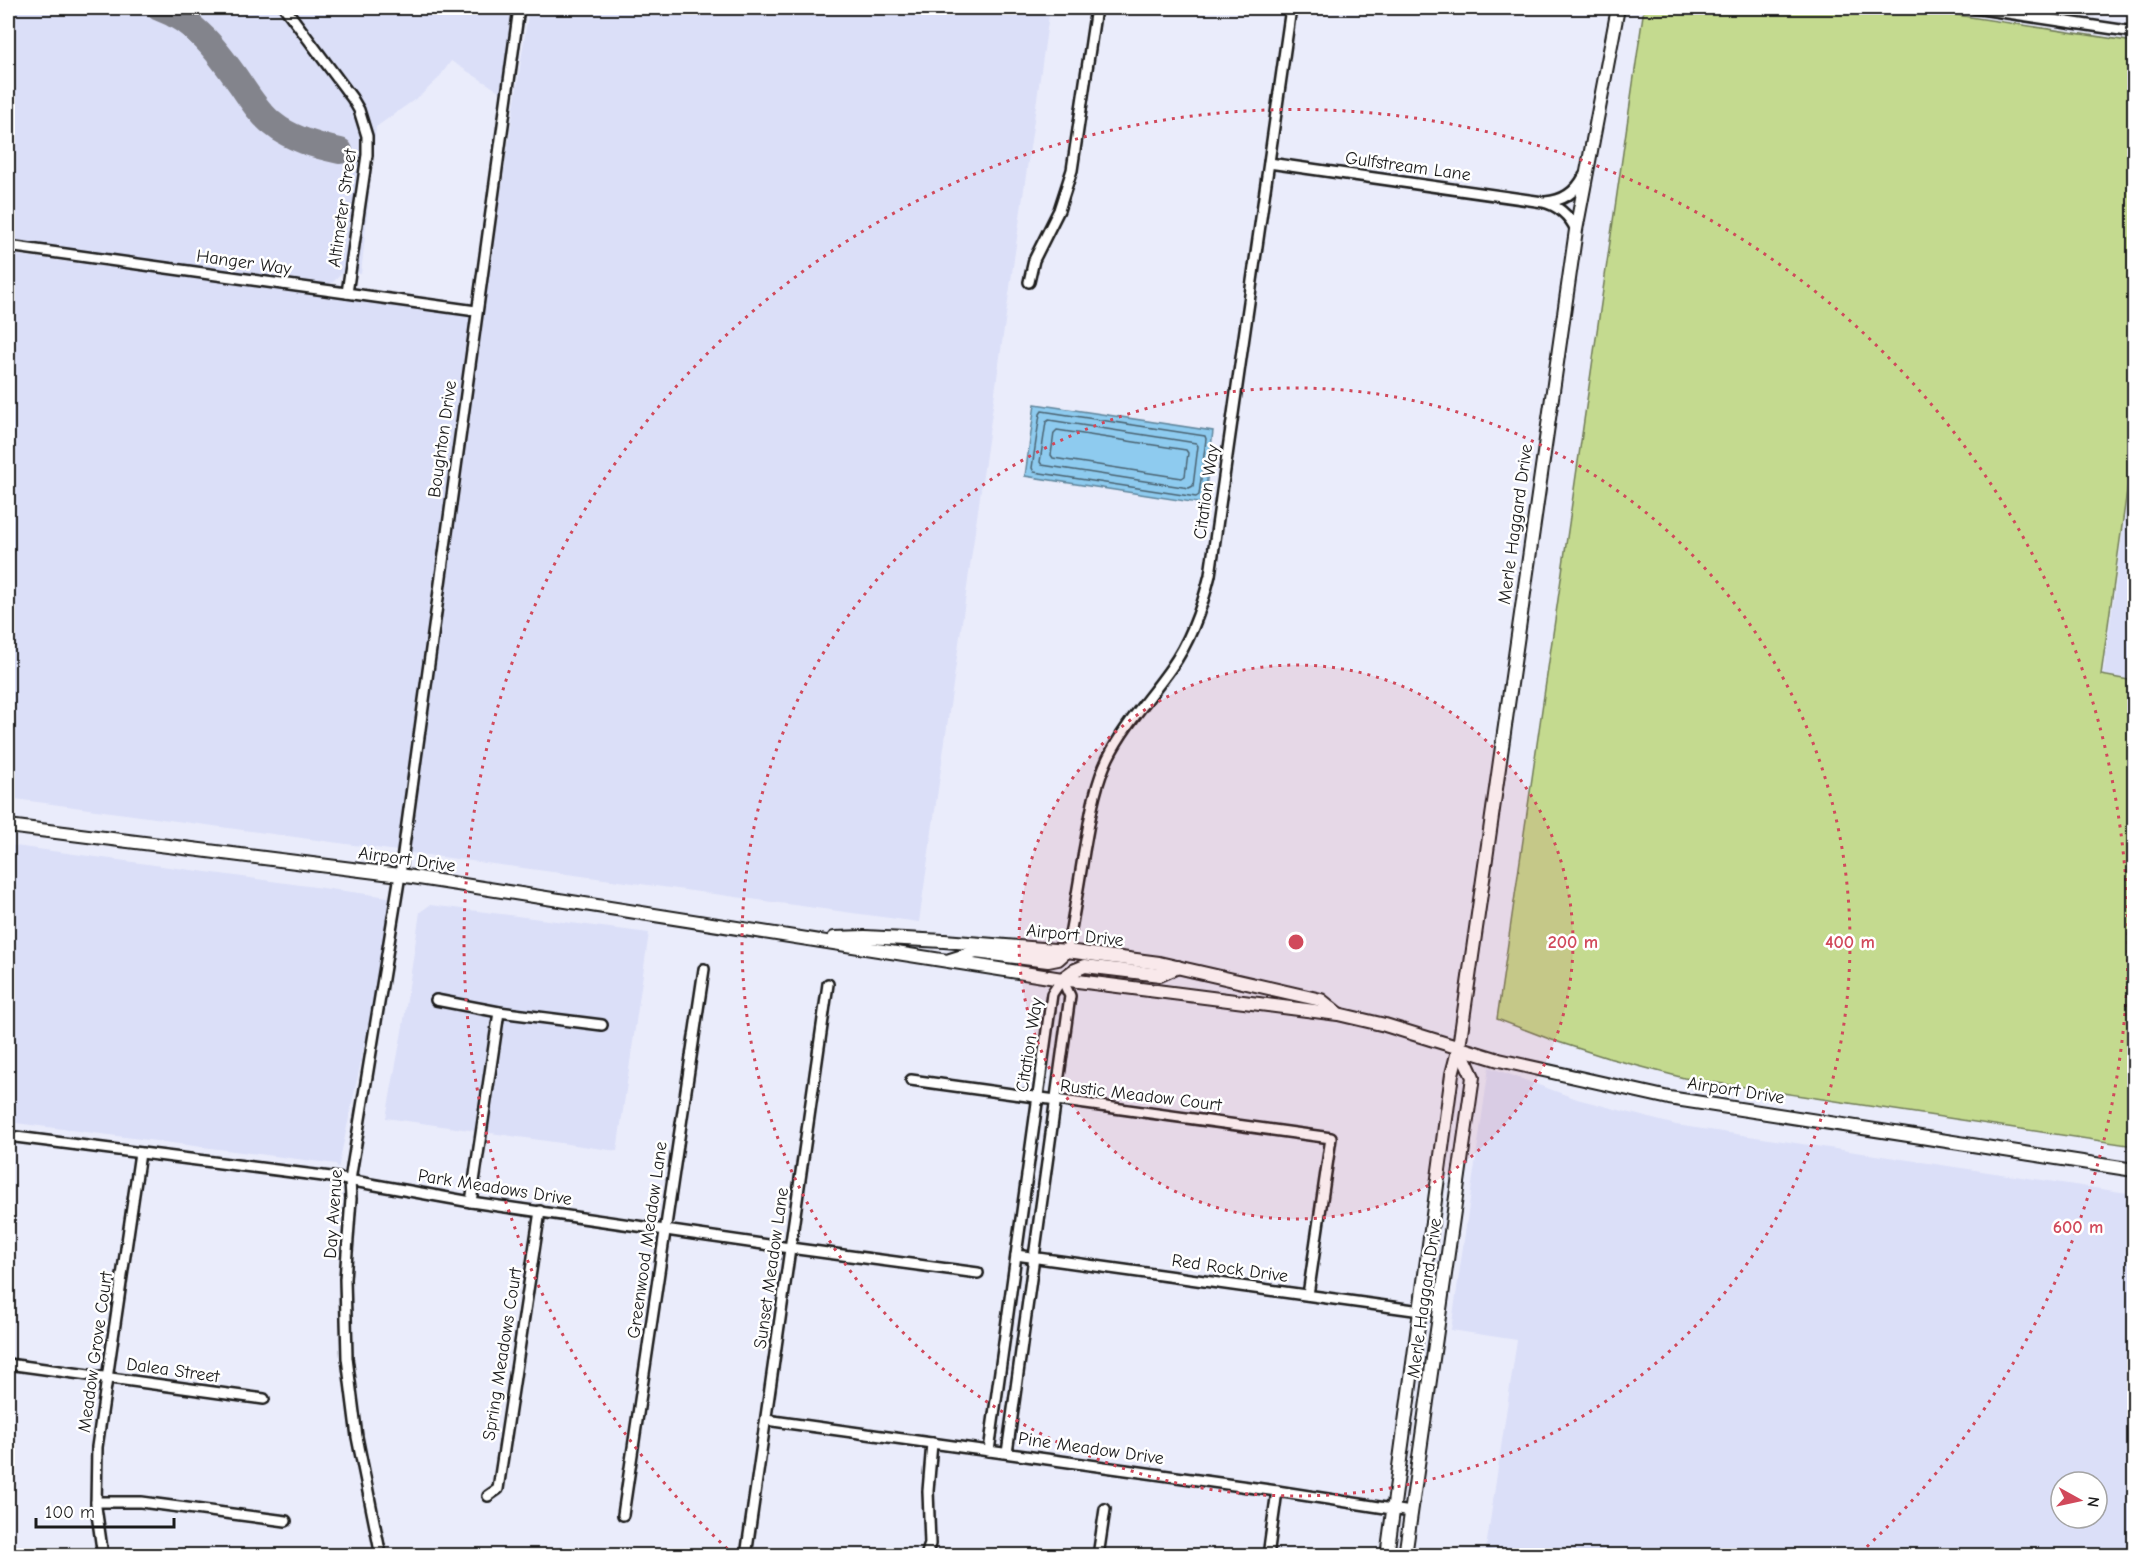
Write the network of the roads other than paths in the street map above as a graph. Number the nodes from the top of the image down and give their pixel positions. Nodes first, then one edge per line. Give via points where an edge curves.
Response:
1 (285, 8) edge
2 (519, 8) edge
3 (1096, 8) edge
4 (1291, 8) edge
5 (1618, 8) edge
6 (1974, 8) edge
7 (2134, 32) edge
8 (1269, 162) junction
9 (1587, 169) junction
10 (1543, 202) junction
11 (1576, 230) junction
12 (8, 246) edge
13 (1029, 282) dead end
14 (347, 293) junction
15 (476, 311) junction
16 (8, 826) edge
17 (400, 875) junction
18 (799, 938) junction
19 (1067, 951) junction
20 (945, 961) junction
21 (1178, 967) junction
22 (704, 969) dead end
23 (1062, 980) junction
24 (828, 984) dead end
25 (436, 1000) dead end
26 (498, 1012) junction
27 (1338, 1014) junction
28 (602, 1025) dead end
29 (1459, 1047) junction
30 (911, 1080) dead end
31 (1038, 1098) junction
32 (1056, 1101) junction
33 (8, 1136) edge
34 (140, 1153) junction
35 (2134, 1170) edge
36 (350, 1180) junction
37 (471, 1202) junction
38 (540, 1211) junction
39 (665, 1229) junction
40 (790, 1248) junction
41 (1016, 1255) junction
42 (1034, 1257) junction
43 (978, 1273) dead end
44 (1308, 1295) junction
45 (1421, 1311) junction
46 (8, 1364) edge
47 (108, 1378) junction
48 (264, 1399) dead end
49 (766, 1419) junction
50 (932, 1443) junction
51 (989, 1451) junction
52 (1007, 1453) junction
53 (1277, 1491) junction
54 (488, 1496) dead end
55 (96, 1502) junction
56 (1105, 1509) dead end
57 (1394, 1509) junction
58 (1411, 1512) junction
59 (623, 1515) dead end
60 (286, 1521) dead end
61 (104, 1556) edge
62 (381, 1556) edge
63 (746, 1556) edge
64 (926, 1556) edge
65 (1098, 1556) edge
66 (1268, 1556) edge
67 (1387, 1556) edge
68 (1405, 1556) edge

1 - 14 street, Altimeter Street via 352,98 364,122 367,155
2 - 15 street, Boughton Drive
3 - 13 street via 1072,170 1059,210 1034,260
4 - 8 street, Citation Way
5 - 9 main road, Merle Haggard Drive
6 - 7 street
8 - 10 street, Gulfstream Lane
8 - 19 street, Citation Way via 1206,592 1180,654 1129,722 1102,773 1089,823
9 - 10 street, Gulfstream Lane via 1582,182 1568,196
9 - 11 main road, Merle Haggard Drive
10 - 11 street, Gulfstream Lane via 1560,209
11 - 29 main road, Merle Haggard Drive
12 - 14 street, Hanger Way
14 - 15 street, Hanger Way
15 - 17 street, Boughton Drive
16 - 17 main road, Airport Drive
17 - 18 main road, Airport Drive
17 - 36 street, Day Avenue
18 - 19 main road, Airport Drive via 876,938
18 - 20 main road, Airport Drive
19 - 20 main road via 1048,961 976,952
19 - 21 main road, Airport Drive
20 - 23 main road, Airport Drive
21 - 23 main road via 1160,975 1085,966
21 - 27 main road, Airport Drive via 1320,1000
22 - 39 street, Greenwood Meadow Lane
23 - 27 main road, Airport Drive
23 - 31 street, Citation Way via 1052,994
23 - 32 street, Citation Way via 1070,996
24 - 40 street, Sunset Meadow Lane
25 - 26 street
26 - 28 street
26 - 37 street
27 - 29 main road, Airport Drive
29 - 35 main road, Airport Drive via 1499,1060 1670,1098
29 - 45 main road, Merle Haggard Drive
29 - 58 main road, Merle Haggard Drive via 1473,1077
30 - 31 street, Rustic Meadow Court
31 - 32 street, Rustic Meadow Court
31 - 41 street, Citation Way
32 - 42 street, Citation Way
32 - 44 street, Rustic Meadow Court via 1331,1138
33 - 34 street, Park Meadows Drive
34 - 36 street, Park Meadows Drive
34 - 47 street, Meadow Grove Court
36 - 37 street, Park Meadows Drive
36 - 62 street, Day Avenue via 345,1279 347,1358 357,1437
37 - 38 street, Park Meadows Drive
38 - 39 street, Park Meadows Drive
38 - 54 street, Spring Meadows Court via 498,1489
39 - 40 street, Park Meadows Drive
39 - 59 street, Greenwood Meadow Lane
40 - 43 street, Park Meadows Drive
40 - 49 street, Sunset Meadow Lane
41 - 42 street, Red Rock Drive
41 - 51 street, Citation Way
42 - 44 street, Red Rock Drive
42 - 52 street, Citation Way
44 - 45 street, Red Rock Drive
45 - 57 main road, Merle Haggard Drive
46 - 47 street, Dalea Street
47 - 48 street, Dalea Street
47 - 55 street, Meadow Grove Court via 98,1447
49 - 50 street, Pine Meadow Drive
49 - 63 street, Sunset Meadow Lane
50 - 51 street, Pine Meadow Drive
50 - 64 street via 928,1491 930,1544
51 - 52 street, Pine Meadow Drive
52 - 53 street, Pine Meadow Drive
53 - 57 street, Pine Meadow Drive
53 - 66 street
55 - 60 street via 141,1502
55 - 61 street, Meadow Grove Court
56 - 65 street
57 - 58 street, Pine Meadow Drive
57 - 67 main road, Merle Haggard Drive
58 - 68 main road, Merle Haggard Drive

